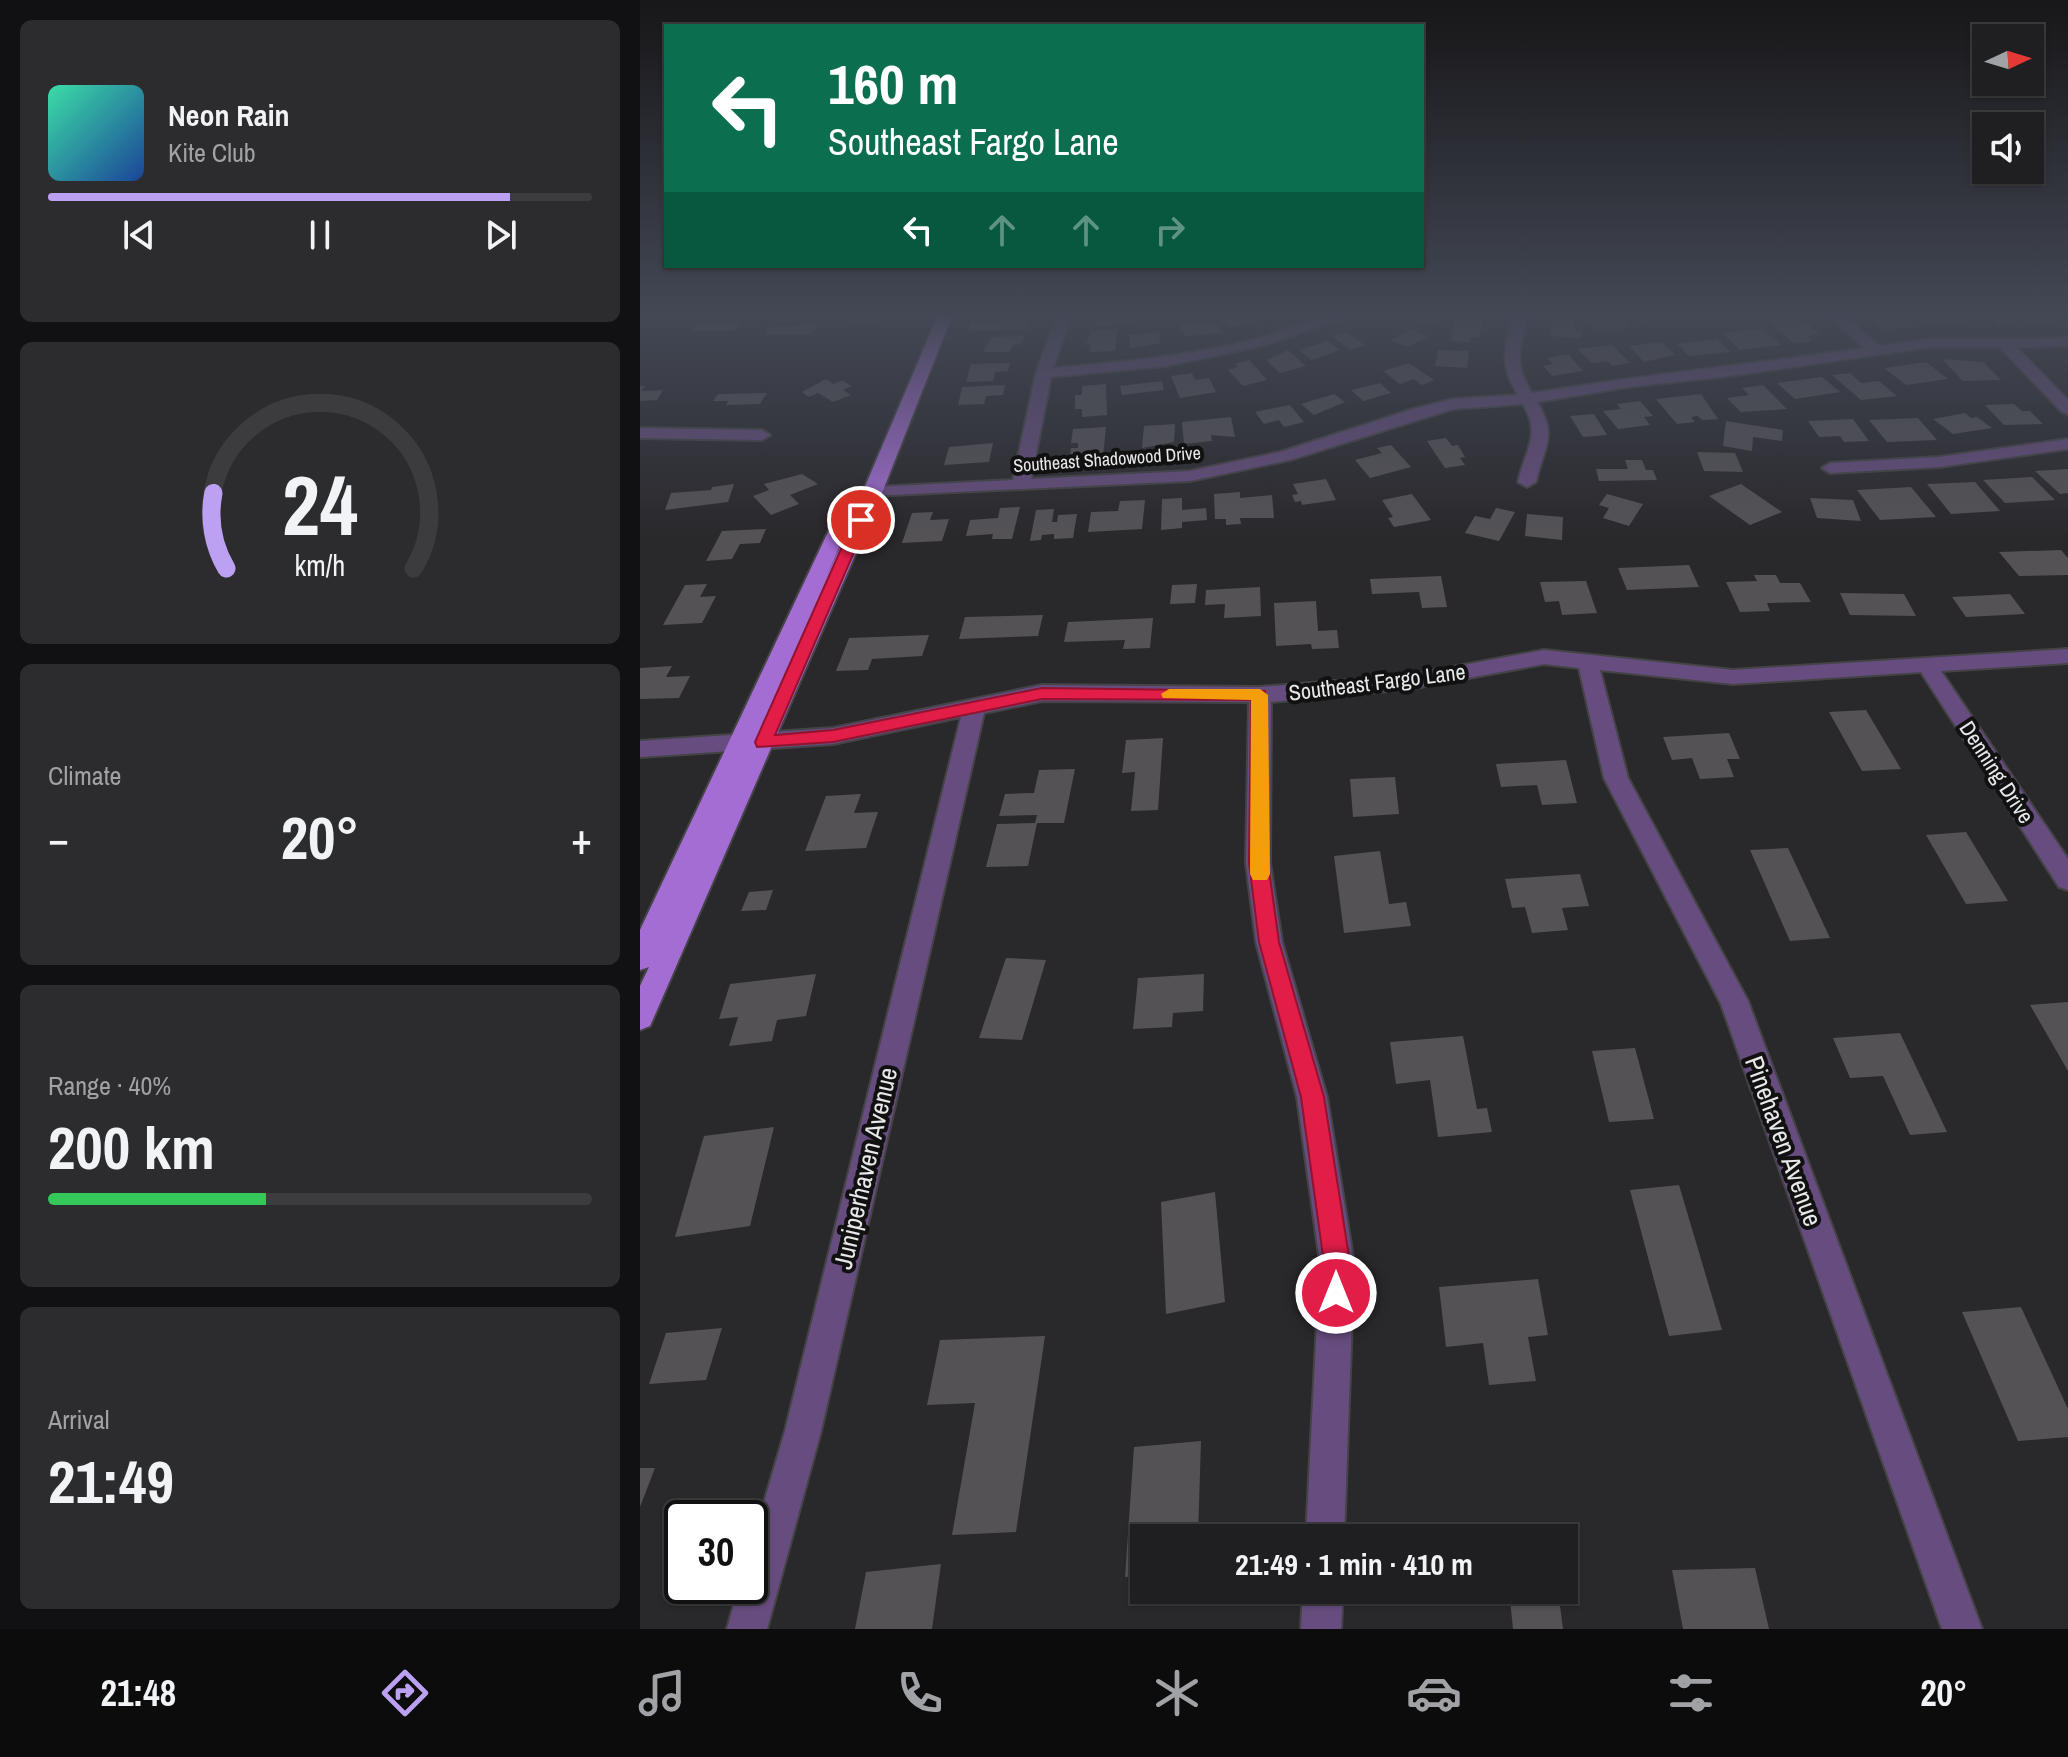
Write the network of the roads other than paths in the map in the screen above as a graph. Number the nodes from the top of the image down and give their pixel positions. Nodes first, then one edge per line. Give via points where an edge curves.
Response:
1 (902, 389) edge
2 (911, 389) edge
3 (1041, 389) edge
4 (1521, 389) edge
5 (1586, 389) edge
6 (2049, 389) edge
7 (1527, 399) junction
8 (2068, 409) edge
9 (640, 433) edge
10 (762, 435) dead end
11 (2068, 444) edge
12 (1830, 468) dead end
13 (1527, 482) dead end
14 (1021, 485) junction
15 (864, 493) junction
16 (2068, 656) edge
17 (1588, 662) junction
18 (1926, 664) junction
19 (1260, 695) junction
20 (975, 705) junction
21 (752, 743) junction
22 (640, 749) edge
23 (2068, 880) edge
24 (640, 958) edge
25 (640, 1017) edge
26 (1326, 1524) edge
27 (1322, 1604) edge
28 (747, 1629) edge
29 (1321, 1629) edge
30 (1962, 1629) edge

1 - 15 main road
2 - 15 main road
3 - 14 street
4 - 7 street
5 - 7 street, Southeast Shadowood Drive
6 - 8 street
7 - 13 street via 1539,417 1542,438
7 - 14 street, Southeast Shadowood Drive via 1419,412 1284,456 1190,476
9 - 10 street
11 - 12 street via 1939,462
14 - 15 street, Southeast Shadowood Drive
15 - 21 main road
16 - 18 street, Southeast Fargo Lane
17 - 18 street, Southeast Fargo Lane via 1733,677
17 - 19 street, Southeast Fargo Lane via 1544,657 1410,682
17 - 30 street, Pinehaven Avenue via 1616,778 1734,1001
18 - 23 street, Denning Drive
19 - 20 street, Southeast Fargo Lane via 1042,693
19 - 26 street via 1258,863 1269,942 1312,1097 1337,1263
20 - 21 street, Southeast Fargo Lane via 833,736
20 - 28 street, Juniperhaven Avenue via 803,1431
21 - 22 street, Southeast Fargo Lane
21 - 24 main road
21 - 25 main road
27 - 29 street

